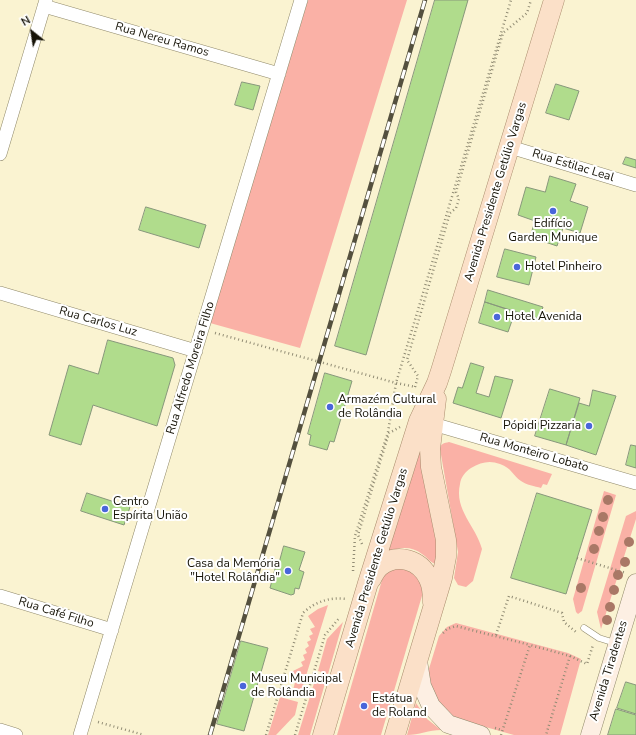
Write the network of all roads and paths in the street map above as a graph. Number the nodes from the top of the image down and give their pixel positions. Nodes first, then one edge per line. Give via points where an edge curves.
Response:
1 (301, 0) edge
2 (511, 0) edge
3 (531, 0) edge
4 (554, 0) edge
5 (45, 3) edge
6 (279, 74) junction
7 (510, 147) junction
8 (0, 154) edge
9 (636, 185) edge
10 (0, 293) edge
11 (203, 330) junction
12 (196, 351) junction
13 (396, 383) junction
14 (437, 383) junction
15 (415, 387) junction
16 (413, 394) dead end
17 (433, 424) junction
18 (402, 426) dead end
19 (636, 482) edge
20 (363, 546) dead end
21 (577, 558) dead end
22 (633, 578) edge
23 (361, 581) junction
24 (0, 596) edge
25 (347, 604) dead end
26 (434, 607) junction
27 (342, 615) dead end
28 (584, 628) dead end
29 (112, 630) junction
30 (579, 634) dead end
31 (496, 635) junction
32 (596, 636) junction
33 (440, 637) dead end
34 (617, 643) junction
35 (530, 645) junction
36 (570, 656) junction
37 (418, 661) junction
38 (86, 718) junction
39 (0, 730) edge
40 (502, 730) junction
41 (485, 731) edge
42 (16, 735) edge
43 (80, 735) edge
44 (144, 735) edge
45 (266, 735) edge
46 (295, 735) edge
47 (323, 735) edge
48 (396, 735) edge
49 (501, 735) edge
50 (546, 735) edge
51 (590, 735) edge

1 - 6 street, Rua Alfredo Moreira Filho
2 - 13 path
3 - 15 path via 527,13 503,33 456,192 459,199 456,208 450,213 407,360 418,376
4 - 7 main road, Avenida Presidente Getúlio Vargas
5 - 6 street, Rua Nereu Ramos
5 - 8 street
6 - 11 street, Rua Alfredo Moreira Filho
7 - 9 street, Rua Estilac Leal
7 - 14 main road, Avenida Presidente Getúlio Vargas
10 - 12 street, Rua Carlos Luz
11 - 12 street, Rua Alfredo Moreira Filho
11 - 13 path
12 - 29 street, Rua Alfredo Moreira Filho
13 - 15 path
13 - 23 path via 388,432 355,536
14 - 15 path
14 - 17 main road, Avenida Presidente Getúlio Vargas
14 - 23 main road, Avenida Presidente Getúlio Vargas via 419,421
15 - 16 path
17 - 19 street, Rua Monteiro Lobato
17 - 26 main road, Avenida Presidente Getúlio Vargas via 431,467 446,540 446,557
18 - 20 path via 389,433 358,535
21 - 22 path
22 - 34 street, Avenida Tiradentes
23 - 26 main road via 389,561 400,558 410,560 421,567 429,578
23 - 47 main road, Avenida Presidente Getúlio Vargas
24 - 29 street, Rua Café Filho
25 - 45 path via 349,599 327,599 303,613
26 - 37 main road, Avenida Presidente Getúlio Vargas
27 - 46 path via 326,635
28 - 32 lane
29 - 38 street, Rua Alfredo Moreira Filho
30 - 31 path via 564,622 562,613 509,596
31 - 33 path via 456,626 447,629
31 - 35 path
32 - 34 lane
32 - 36 path via 587,664
34 - 51 street, Avenida Tiradentes
35 - 36 path
35 - 40 path
36 - 50 path
37 - 41 street via 422,686 431,706 448,724
37 - 48 main road, Avenida Presidente Getúlio Vargas
38 - 43 street, Rua Alfredo Moreira Filho
38 - 44 path
39 - 42 street
40 - 41 path
40 - 49 path

